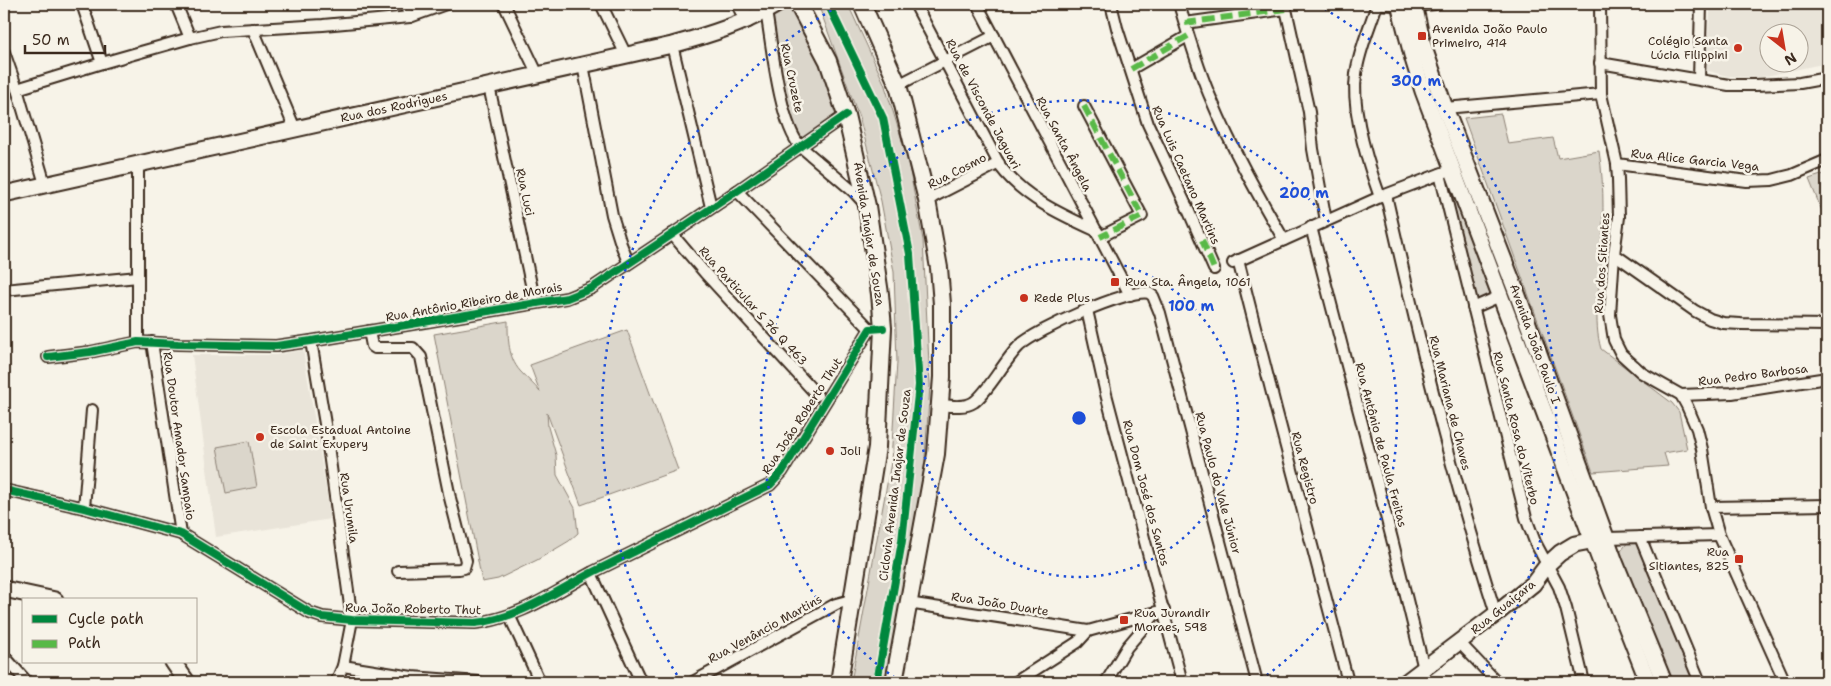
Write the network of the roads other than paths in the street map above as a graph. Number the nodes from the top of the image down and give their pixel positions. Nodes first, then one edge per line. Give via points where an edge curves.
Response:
1 (82, 4) edge
2 (176, 4) edge
3 (405, 4) edge
4 (446, 4) edge
5 (504, 4) edge
6 (601, 4) edge
7 (740, 4) edge
8 (798, 4) edge
9 (862, 4) edge
10 (915, 4) edge
11 (977, 4) edge
12 (1111, 4) edge
13 (1180, 4) edge
14 (1377, 4) edge
15 (1435, 4) edge
16 (1600, 4) edge
17 (1701, 4) edge
18 (1407, 5) edge
19 (772, 7) edge
20 (410, 17) junction
21 (747, 20) junction
22 (1185, 23) junction
23 (253, 29) junction
24 (994, 36) junction
25 (1188, 36) junction
26 (190, 38) junction
27 (672, 45) junction
28 (4, 52) edge
29 (626, 55) junction
30 (946, 61) junction
31 (102, 63) junction
32 (1600, 63) junction
33 (583, 65) junction
34 (1131, 69) junction
35 (538, 75) junction
36 (1827, 78) edge
37 (1699, 79) junction
38 (489, 86) junction
39 (898, 86) junction
40 (17, 90) junction
41 (1601, 94) junction
42 (1084, 106) dead end
43 (1445, 108) junction
44 (846, 115) junction
45 (295, 129) junction
46 (800, 146) junction
47 (1827, 160) edge
48 (138, 163) junction
49 (999, 163) junction
50 (1617, 164) junction
51 (1446, 172) junction
52 (45, 184) junction
53 (737, 191) junction
54 (4, 194) edge
55 (1383, 196) junction
56 (927, 200) junction
57 (867, 206) junction
58 (1483, 206) junction
59 (711, 207) junction
60 (1326, 221) junction
61 (1311, 227) junction
62 (672, 234) junction
63 (1098, 234) junction
64 (1284, 240) junction
65 (1614, 254) junction
66 (628, 262) junction
67 (1214, 269) dead end
68 (138, 277) junction
69 (4, 290) edge
70 (1130, 295) junction
71 (1500, 296) junction
72 (536, 302) junction
73 (1473, 308) junction
74 (1087, 310) junction
75 (1827, 325) edge
76 (877, 329) junction
77 (369, 331) junction
78 (138, 342) junction
79 (152, 342) junction
80 (311, 342) junction
81 (48, 357) dead end
82 (1827, 378) edge
83 (817, 395) dead end
84 (1681, 395) junction
85 (940, 406) junction
86 (92, 410) dead end
87 (4, 490) edge
88 (1827, 505) edge
89 (1712, 507) junction
90 (84, 508) junction
91 (181, 534) junction
92 (1719, 536) junction
93 (1640, 537) junction
94 (1600, 539) junction
95 (1548, 564) junction
96 (398, 571) dead end
97 (591, 573) junction
98 (4, 590) edge
99 (45, 598) edge
100 (851, 600) junction
101 (908, 603) junction
102 (1160, 611) junction
103 (1496, 614) junction
104 (510, 617) junction
105 (352, 620) junction
106 (1088, 631) junction
107 (1458, 642) junction
108 (4, 656) edge
109 (174, 664) edge
110 (343, 666) junction
111 (1424, 669) junction
112 (27, 682) edge
113 (187, 682) edge
114 (336, 682) edge
115 (479, 682) edge
116 (540, 682) edge
117 (641, 682) edge
118 (693, 682) edge
119 (839, 682) edge
120 (894, 682) edge
121 (1016, 682) edge
122 (1106, 682) edge
123 (1182, 682) edge
124 (1257, 682) edge
125 (1348, 682) edge
126 (1406, 682) edge
127 (1497, 682) edge
128 (1584, 682) edge
129 (1648, 682) edge
130 (1664, 682) edge
131 (1700, 682) edge
132 (1785, 682) edge

1 - 31 street
2 - 26 street
3 - 20 street
4 - 20 street
5 - 35 street
6 - 29 street
7 - 21 main road
8 - 44 main road, Avenida Inajar de Souza via 828,60
9 - 39 main road
10 - 30 street, Rua de Visconde Jaguari
11 - 24 street, Rua Santa Ângela
12 - 34 street, Rua Luis Caetano Martins
13 - 22 street
14 - 18 street
14 - 55 street, Rua Mariana de Chaves via 1356,75 1355,98 1366,149
15 - 18 street
16 - 32 street, Rua dos Sitiantes
17 - 37 street
18 - 43 main road, Avenida João Paulo I
18 - 51 main road, Avenida João Paulo I via 1413,60
19 - 21 main road, Rua dos Rodrigues
19 - 46 street, Rua Cruzete via 781,97 794,139
20 - 23 street
21 - 27 main road, Rua dos Rodrigues via 717,33
22 - 25 street
22 - 60 street via 1286,9 1309,112
23 - 26 street via 221,31
23 - 45 street
24 - 30 street
24 - 63 street, Rua Santa Ângela
25 - 34 street
25 - 64 street via 1212,101 1235,150
26 - 31 street
27 - 29 main road, Rua dos Rodrigues
27 - 59 street
28 - 40 street
29 - 33 main road, Rua dos Rodrigues
30 - 39 street
30 - 49 street, Rua de Visconde Jaguari
31 - 40 street
32 - 37 street
32 - 41 street, Rua dos Sitiantes
33 - 35 main road, Rua dos Rodrigues
33 - 66 street via 612,215
34 - 67 street, Rua Luis Caetano Martins via 1148,124
35 - 38 main road, Rua dos Rodrigues
36 - 37 street via 1755,85
38 - 45 main road, Rua dos Rodrigues
38 - 72 street, Rua Luci
39 - 56 main road
40 - 52 street
41 - 43 street
41 - 50 street, Rua dos Sitiantes
42 - 63 street via 1142,216
43 - 58 main road, Avenida João Paulo I
44 - 46 street, Rua Antônio Ribeiro de Morais
44 - 57 main road, Avenida Inajar de Souza
45 - 48 main road, Rua dos Rodrigues
46 - 53 street, Rua Antônio Ribeiro de Morais
46 - 57 street
47 - 50 street, Rua Alice Garcia Vega via 1792,175 1747,181
48 - 52 main road, Rua dos Rodrigues
48 - 68 street
49 - 56 street, Rua Cosmo
49 - 63 street, Rua de Visconde Jaguari via 1019,187
50 - 65 street, Rua dos Sitiantes via 1619,217
51 - 55 street
51 - 58 main road via 1460,171 1471,196
51 - 71 main road, Avenida João Paulo I
51 - 73 street, Rua Santa Rosa do Viterbo
52 - 54 main road, Rua dos Rodrigues
53 - 59 street, Rua Antônio Ribeiro de Morais
53 - 76 street
55 - 60 street
55 - 103 street, Rua Mariana de Chaves via 1476,551
56 - 85 main road via 939,268
57 - 76 main road, Avenida Inajar de Souza via 880,294
58 - 94 main road, Avenida João Paulo I via 1518,296
59 - 62 street, Rua Antônio Ribeiro de Morais
60 - 61 street
61 - 64 street
61 - 111 street, Rua Antônio de Paula Freitas
62 - 66 street, Rua Antônio Ribeiro de Morais
62 - 83 street, Rua Particular S 76 Q 463
63 - 70 street, Rua Santa Ângela
64 - 125 street, Rua Registro via 1235,262
65 - 75 street via 1694,312 1710,319 1741,324
65 - 84 street, Rua dos Sitiantes via 1610,315 1614,340 1621,354 1642,373
66 - 72 street, Rua Antônio Ribeiro de Morais via 577,295
68 - 69 street
68 - 78 street
70 - 74 street
70 - 124 street, Rua Paulo do Vale Júnior via 1149,293 1160,313
71 - 73 street
71 - 94 main road, Avenida João Paulo I
72 - 77 street, Rua Antônio Ribeiro de Morais
73 - 95 street, Rua Santa Rosa do Viterbo via 1526,518
74 - 85 street via 1021,344 974,402
74 - 102 street, Rua Dom José dos Santos
76 - 97 street, Rua João Roberto Thut via 775,481
76 - 100 main road, Avenida Inajar de Souza via 877,447
77 - 80 street, Rua Antônio Ribeiro de Morais
77 - 96 street via 375,348 413,348 421,357 466,561 466,566 459,569
78 - 79 street, Rua Antônio Ribeiro de Morais
78 - 81 street, Rua Antônio Ribeiro de Morais
79 - 80 street, Rua Antônio Ribeiro de Morais via 276,346
79 - 91 street, Rua Doutor Amador Sampaio
80 - 105 street, Rua Urumila
82 - 84 street, Rua Pedro Barbosa via 1732,393
84 - 89 street via 1697,429
85 - 101 main road via 936,454
86 - 90 street
87 - 90 street, Rua João Roberto Thut
88 - 89 street
89 - 92 street
90 - 91 street, Rua João Roberto Thut
91 - 105 street, Rua João Roberto Thut via 310,612 322,617
92 - 93 street, Rua Guaiçara
92 - 132 street
93 - 94 street, Rua Guaiçara
93 - 131 street
94 - 95 main road, Rua Guaiçara via 1566,548
94 - 129 main road, Avenida João Paulo I
94 - 130 main road, Avenida João Paulo I
95 - 103 main road, Rua Guaiçara via 1533,584
95 - 128 street, Rua Santa Rosa do Viterbo via 1566,608
97 - 104 street, Rua João Roberto Thut
97 - 117 street
98 - 99 main road
100 - 118 street, Rua Venâncio Martins via 836,604
100 - 119 main road, Avenida Inajar de Souza
101 - 106 street, Rua João Duarte
101 - 120 main road
102 - 106 street
102 - 122 street via 1127,647
102 - 123 street, Rua Dom José dos Santos
103 - 107 main road, Rua Guaiçara
104 - 105 street, Rua João Roberto Thut via 475,623
104 - 116 street
105 - 110 street, Rua Urumila
106 - 121 street via 1078,642
107 - 111 main road, Rua Guaiçara
107 - 127 street
108 - 112 street
109 - 113 main road
110 - 114 street, Rua Urumila
110 - 115 street via 412,677
111 - 126 main road, Rua Guaiçara

